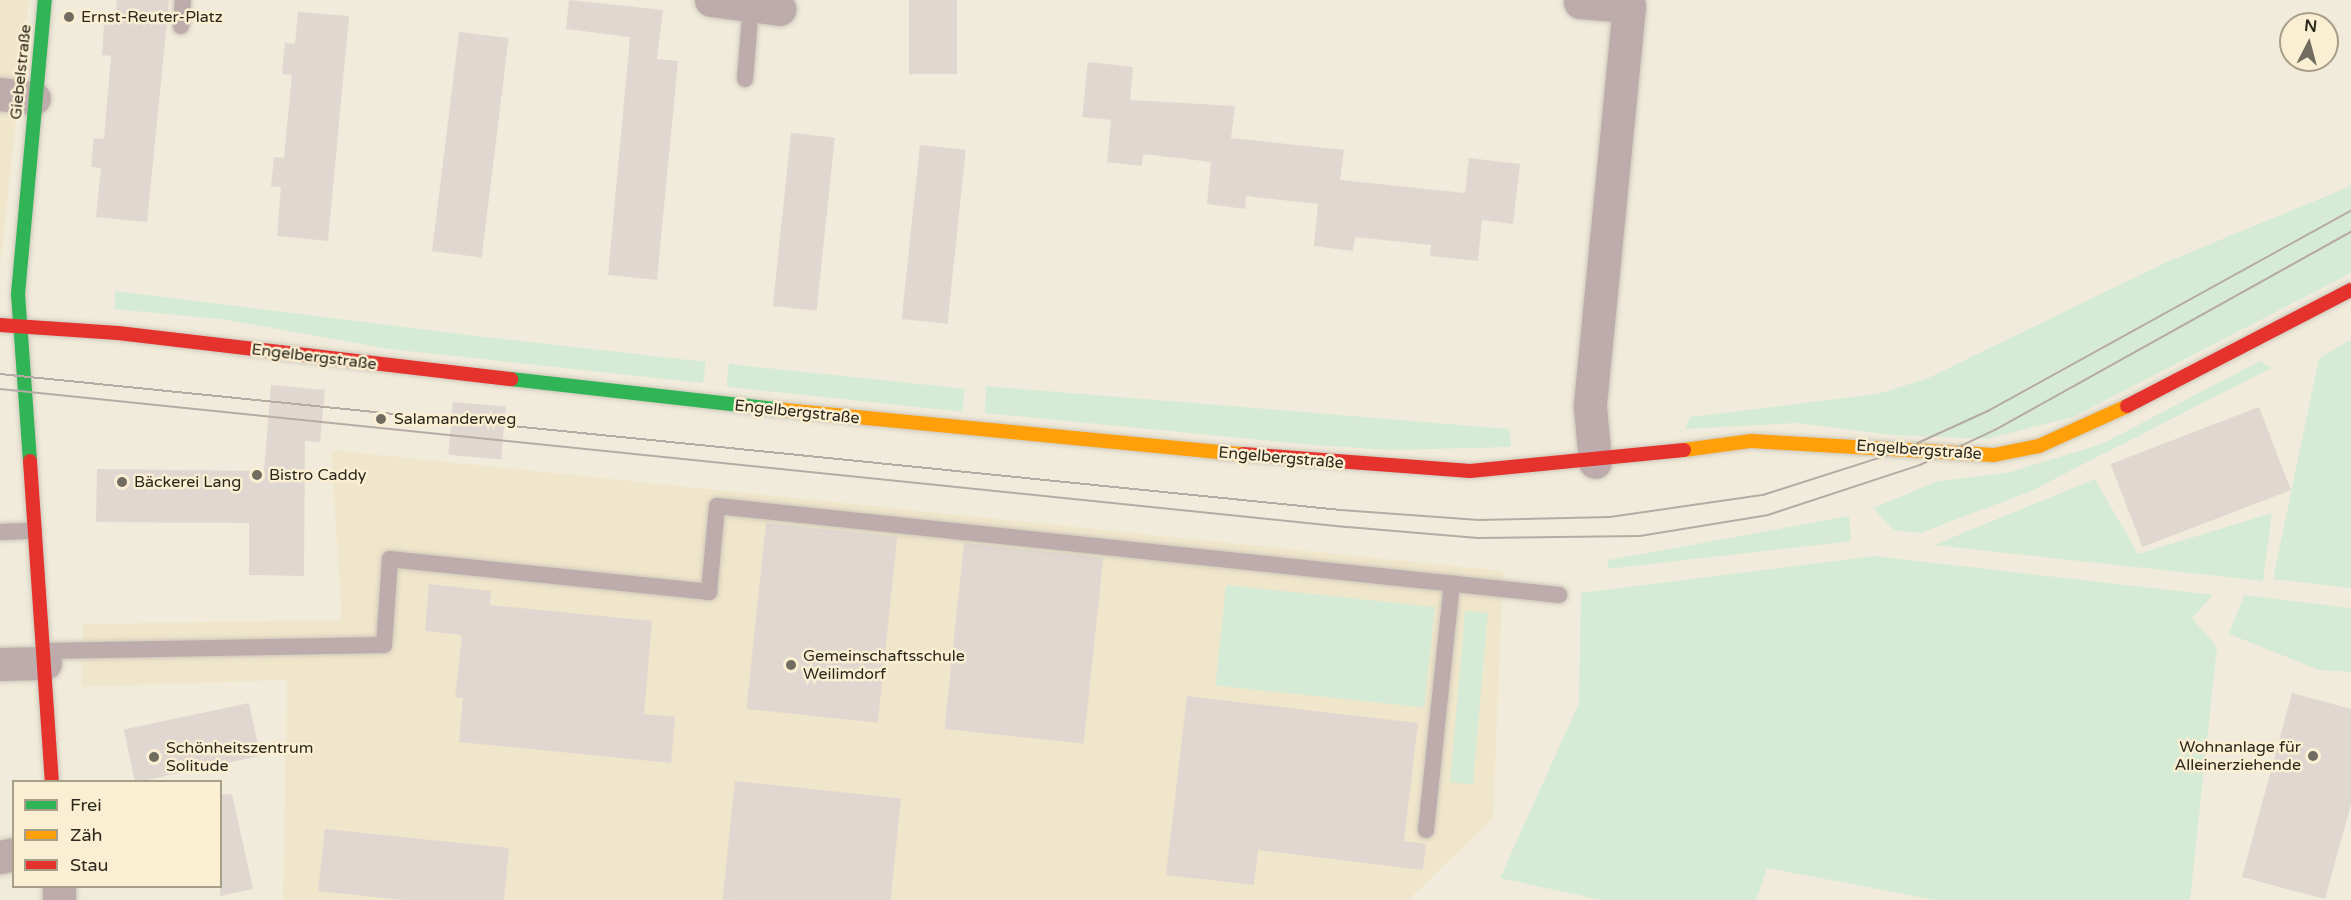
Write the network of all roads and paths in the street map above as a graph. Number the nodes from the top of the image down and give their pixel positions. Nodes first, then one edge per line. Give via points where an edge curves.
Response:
1 (45, 0) edge
2 (183, 0) edge
3 (711, 0) edge
4 (1581, 2) dead end
5 (765, 7) joint
6 (180, 26) dead end
7 (745, 79) dead end
8 (0, 94) edge
9 (34, 98) junction
10 (2351, 290) edge
11 (0, 325) edge
12 (23, 326) junction
13 (1595, 462) junction
14 (34, 531) junction
15 (0, 532) edge
16 (1452, 583) junction
17 (1559, 595) dead end
18 (44, 657) junction
19 (0, 664) edge
20 (52, 780) edge
21 (1426, 830) dead end

1 - 9 main road, Giebelstraße
2 - 6 lane
3 - 5 street
4 - 13 street via 1629,6 1590,407
5 - 7 lane
8 - 9 street
9 - 12 main road, Giebelstraße via 18,294
10 - 13 main road, Engelbergstraße via 2207,369 2039,446 1983,455 1751,441
11 - 12 main road, Engelbergstraße
12 - 13 main road, Engelbergstraße via 718,404 1211,452 1470,471
12 - 14 main road
14 - 15 lane
14 - 18 main road
16 - 17 lane
16 - 18 lane via 717,506 710,592 390,559 384,645
16 - 21 lane
18 - 19 street
18 - 20 main road

